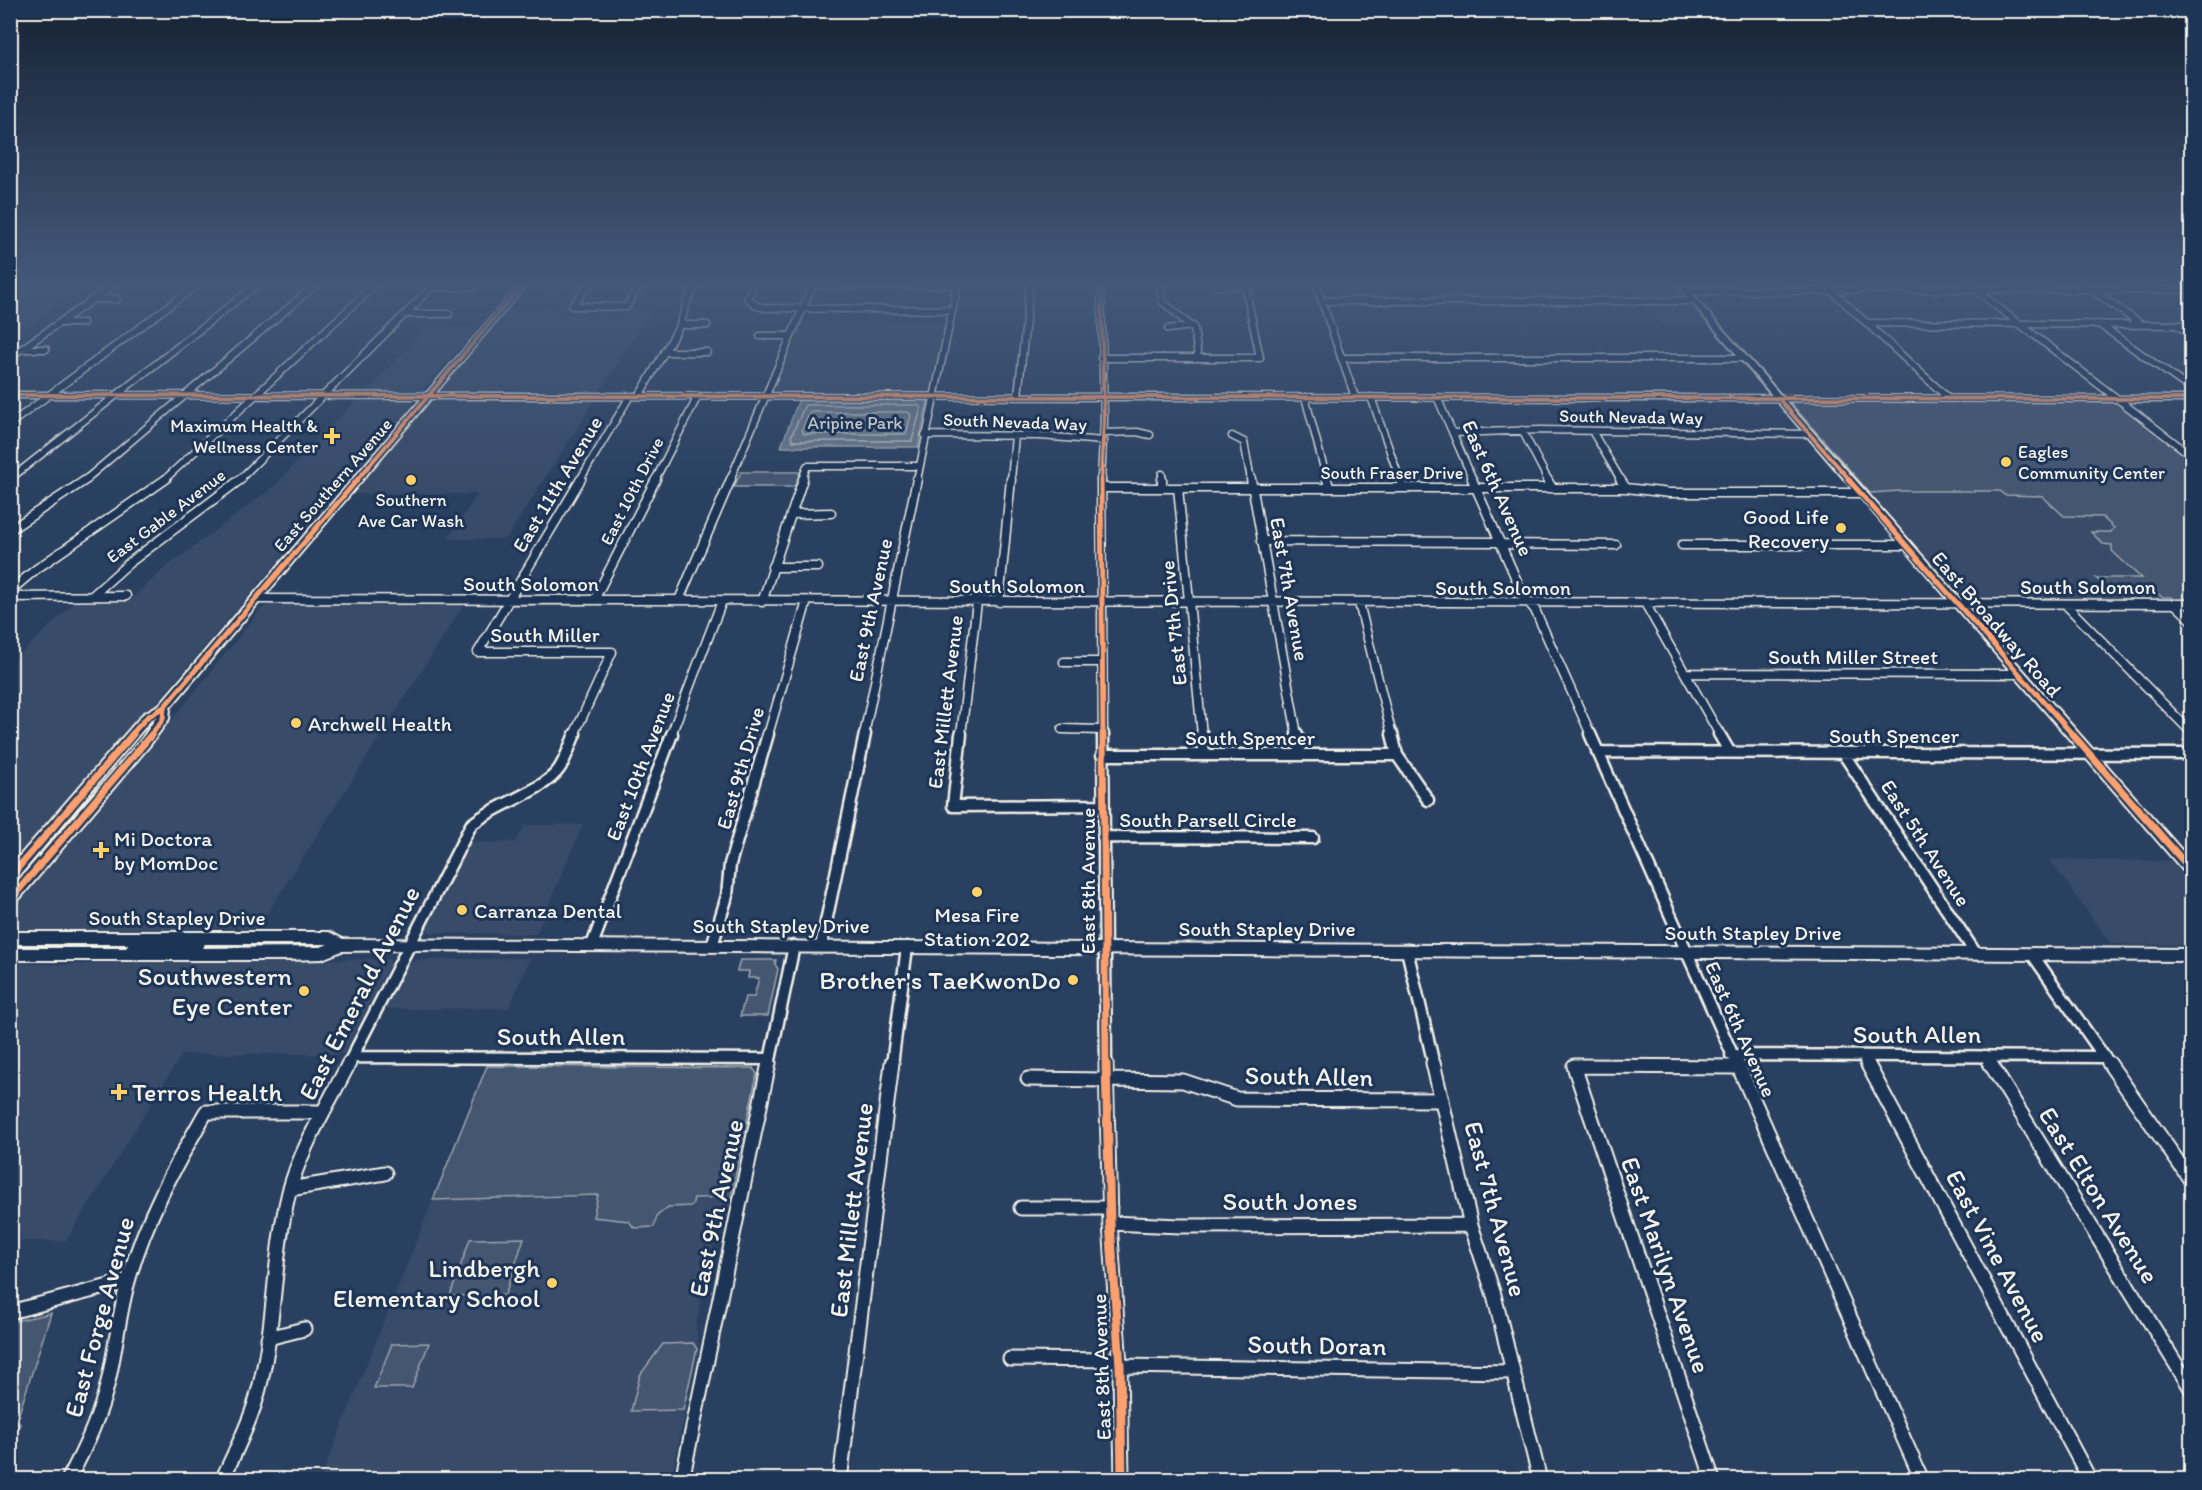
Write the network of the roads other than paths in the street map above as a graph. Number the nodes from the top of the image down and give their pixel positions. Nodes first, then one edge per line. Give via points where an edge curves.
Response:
1 (107, 352) edge
2 (173, 352) edge
3 (238, 352) edge
4 (303, 352) edge
5 (367, 352) edge
6 (466, 352) edge
7 (664, 352) joint
8 (707, 352) dead end
9 (784, 352) edge
10 (943, 352) edge
11 (1023, 352) edge
12 (1101, 352) edge
13 (1197, 352) edge
14 (1259, 352) edge
15 (1339, 352) edge
16 (1737, 352) edge
17 (1898, 352) edge
18 (2057, 352) edge
19 (2138, 352) edge
20 (1101, 358) junction
21 (1198, 358) junction
22 (1341, 358) junction
23 (1743, 358) junction
24 (2192, 390) edge
25 (10, 395) edge
26 (49, 395) junction
27 (117, 396) junction
28 (186, 396) junction
29 (255, 396) junction
30 (323, 396) junction
31 (428, 396) junction
32 (630, 396) junction
33 (639, 396) junction
34 (698, 396) junction
35 (765, 396) junction
36 (1018, 396) junction
37 (933, 397) junction
38 (1102, 397) junction
39 (1305, 397) junction
40 (1355, 397) junction
41 (1371, 397) junction
42 (1437, 397) junction
43 (1778, 398) junction
44 (1948, 398) junction
45 (2118, 399) junction
46 (2192, 399) edge
47 (10, 424) edge
48 (1522, 430) junction
49 (1592, 431) junction
50 (1452, 433) junction
51 (1809, 434) junction
52 (925, 435) junction
53 (1150, 435) dead end
54 (1015, 436) junction
55 (1232, 436) dead end
56 (1104, 437) junction
57 (2192, 456) edge
58 (919, 466) junction
59 (1162, 474) dead end
60 (10, 479) edge
61 (1329, 487) junction
62 (1101, 488) junction
63 (1162, 488) junction
64 (1178, 488) junction
65 (1252, 488) junction
66 (1403, 488) junction
67 (1477, 488) junction
68 (1552, 488) junction
69 (1626, 488) junction
70 (1862, 493) junction
71 (831, 513) dead end
72 (791, 514) junction
73 (10, 530) edge
74 (1261, 541) junction
75 (1501, 543) junction
76 (1616, 544) dead end
77 (1682, 545) dead end
78 (1907, 545) junction
79 (772, 567) junction
80 (818, 567) dead end
81 (10, 591) edge
82 (92, 596) junction
83 (126, 596) dead end
84 (10, 597) edge
85 (256, 598) junction
86 (509, 600) junction
87 (594, 600) junction
88 (679, 600) junction
89 (722, 601) junction
90 (807, 601) junction
91 (891, 601) junction
92 (762, 602) junction
93 (977, 602) junction
94 (999, 602) junction
95 (1102, 602) junction
96 (1188, 602) junction
97 (1272, 602) junction
98 (1359, 603) junction
99 (1529, 603) junction
100 (1645, 603) junction
101 (1959, 604) junction
102 (2065, 604) junction
103 (2175, 604) junction
104 (2192, 604) edge
105 (2192, 620) edge
106 (478, 652) joint
107 (612, 652) joint
108 (1064, 662) dead end
109 (1102, 662) junction
110 (1685, 673) junction
111 (2020, 674) junction
112 (164, 707) junction
113 (1062, 729) dead end
114 (1102, 730) junction
115 (2192, 733) edge
116 (122, 747) junction
117 (1597, 752) junction
118 (1729, 752) junction
119 (1843, 753) junction
120 (2089, 754) junction
121 (2192, 754) edge
122 (1102, 755) junction
123 (1204, 755) junction
124 (1301, 755) junction
125 (1397, 755) junction
126 (78, 799) junction
127 (96, 799) junction
128 (1428, 800) dead end
129 (1103, 805) junction
130 (1103, 837) junction
131 (1313, 838) dead end
132 (57, 844) junction
133 (2192, 871) edge
134 (10, 877) edge
135 (10, 900) edge
136 (296, 937) junction
137 (10, 938) edge
138 (168, 938) junction
139 (213, 939) junction
140 (409, 944) junction
141 (341, 945) junction
142 (592, 945) junction
143 (712, 946) junction
144 (794, 946) junction
145 (821, 946) junction
146 (907, 947) junction
147 (1104, 948) junction
148 (1407, 950) junction
149 (1686, 952) junction
150 (10, 954) edge
151 (1976, 954) junction
152 (2032, 954) junction
153 (108, 955) junction
154 (231, 955) junction
155 (2192, 955) edge
156 (155, 956) junction
157 (1731, 1055) junction
158 (1863, 1056) junction
159 (1985, 1056) junction
160 (352, 1057) junction
161 (2103, 1057) junction
162 (770, 1059) junction
163 (1737, 1067) junction
164 (1028, 1079) dead end
165 (1106, 1079) junction
166 (1442, 1100) junction
167 (323, 1112) junction
168 (386, 1173) dead end
169 (2192, 1182) edge
170 (290, 1189) junction
171 (1021, 1208) dead end
172 (1110, 1208) junction
173 (1110, 1223) junction
174 (1471, 1225) junction
175 (128, 1281) junction
176 (10, 1312) edge
177 (304, 1329) dead end
178 (268, 1338) junction
179 (1010, 1359) dead end
180 (1120, 1363) junction
181 (1513, 1372) junction
182 (2192, 1390) edge
183 (68, 1479) edge
184 (222, 1479) edge
185 (682, 1479) edge
186 (840, 1479) edge
187 (1122, 1479) edge
188 (1540, 1479) edge
189 (1713, 1479) edge
190 (1922, 1479) edge
191 (2090, 1479) edge

1 - 26 street
2 - 27 street
3 - 28 street
4 - 29 street
5 - 30 street, East Gable Avenue
6 - 31 main road, East Southern Avenue
7 - 8 street
7 - 33 street
9 - 35 street
10 - 37 street, East 9th Avenue
11 - 36 street
12 - 20 street, East 8th Avenue
13 - 21 street
14 - 21 street via 1260,358
15 - 22 street
16 - 23 main road, East Broadway Road
17 - 44 street
18 - 45 street
19 - 24 street
20 - 21 street
20 - 38 street, East 8th Avenue
22 - 23 street
22 - 40 street
23 - 43 main road, East Broadway Road
25 - 26 street
26 - 27 street
26 - 47 street
27 - 28 street
27 - 60 street
28 - 29 street
28 - 73 street via 105,465
29 - 30 street
29 - 81 street via 164,480 34,570
30 - 31 street
30 - 82 street, East Gable Avenue via 215,502 113,574
31 - 32 street
31 - 85 main road, East Southern Avenue
32 - 33 street
32 - 86 street, East 11th Avenue
33 - 34 street
34 - 35 street
34 - 87 street, East 10th Drive
35 - 37 street
35 - 88 street
36 - 37 street
36 - 38 street
37 - 52 street, East 9th Avenue
38 - 39 street
38 - 56 street, East 8th Avenue
39 - 40 street
39 - 61 street
40 - 41 street
41 - 42 street
41 - 66 street
42 - 43 street
42 - 50 street, East 6th Avenue
43 - 44 street
43 - 51 main road, East Broadway Road
44 - 45 street
45 - 46 street
45 - 57 street
48 - 49 street, South Nevada Way
48 - 50 street, South Nevada Way
48 - 68 street
49 - 51 street, South Nevada Way
49 - 69 street
50 - 67 street, East 6th Avenue
51 - 70 main road, East Broadway Road
52 - 54 street, South Nevada Way
52 - 58 street, East 9th Avenue
53 - 56 street, South Nevada Way via 1137,432
54 - 56 street, South Nevada Way
54 - 94 street
55 - 65 street, East 7th Avenue via 1244,442
56 - 62 street, East 8th Avenue
58 - 72 street via 807,466
58 - 91 street, East 9th Avenue
59 - 63 street
61 - 65 street, South Fraser Drive
61 - 66 street, South Fraser Drive
62 - 63 street, South Fraser Drive
62 - 95 street, East 8th Avenue
63 - 64 street, South Fraser Drive
64 - 65 street, South Fraser Drive
64 - 96 street, East 7th Drive
65 - 74 street, East 7th Avenue
66 - 67 street, South Fraser Drive
67 - 68 street, South Fraser Drive
67 - 75 street, East 6th Avenue
68 - 69 street, South Fraser Drive
69 - 70 street, South Fraser Drive via 1670,493
70 - 78 main road, East Broadway Road
71 - 72 street
72 - 79 street
74 - 75 street
74 - 97 street, East 7th Avenue
75 - 76 street
75 - 99 street, East 6th Avenue
77 - 78 street
78 - 101 main road, East Broadway Road
79 - 80 street
79 - 92 street
82 - 83 street
82 - 84 street
85 - 86 street, South Solomon
85 - 112 main road, East Southern Avenue
86 - 87 street, South Solomon
86 - 106 street, East 11th Avenue
87 - 88 street, South Solomon
88 - 89 street, South Solomon
89 - 92 street, South Solomon
89 - 142 street, East 10th Avenue
90 - 91 street, South Solomon
90 - 92 street, South Solomon
90 - 143 street, East 9th Drive via 730,864 727,896
91 - 93 street, South Solomon
91 - 145 street, East 9th Avenue
93 - 94 street, South Solomon
93 - 129 street, East Millett Avenue via 953,806
94 - 95 street, South Solomon
95 - 96 street, South Solomon
95 - 109 street, East 8th Avenue
96 - 97 street, South Solomon
96 - 123 street, East 7th Drive
97 - 98 street, South Solomon
97 - 124 street, East 7th Avenue
98 - 99 street, South Solomon
98 - 125 street
99 - 100 street, South Solomon
99 - 117 street, East 6th Avenue
100 - 101 street, South Solomon
100 - 110 street
101 - 102 street, South Solomon
101 - 111 main road, East Broadway Road
102 - 103 street, South Solomon
102 - 115 street
103 - 104 street, South Solomon
103 - 105 street
106 - 107 street, South Miller
107 - 140 street, East Emerald Avenue via 559,769 547,782 492,809 471,825
108 - 109 street
109 - 114 street, East 8th Avenue
110 - 111 street, South Miller Street
110 - 118 street
111 - 120 main road, East Broadway Road
112 - 116 main road, East Southern Avenue via 147,717
112 - 127 main road, East Southern Avenue via 163,719
113 - 114 street
114 - 122 street, East 8th Avenue
116 - 126 main road, East Southern Avenue
116 - 127 main road via 120,757 89,795
117 - 118 street, South Spencer
117 - 149 street, East 6th Avenue
118 - 119 street, South Spencer
119 - 120 street, South Spencer
119 - 151 street, East 5th Avenue
120 - 121 street, South Spencer
120 - 133 main road, East Broadway Road
122 - 123 street, South Spencer
122 - 129 street, East 8th Avenue
123 - 124 street, South Spencer
124 - 125 street, South Spencer
125 - 128 street
126 - 132 main road via 78,808 58,832
126 - 134 main road, East Southern Avenue
127 - 132 main road, East Southern Avenue
129 - 130 street, East 8th Avenue
130 - 131 street, South Parsell Circle
130 - 147 street, East 8th Avenue
132 - 135 main road, East Southern Avenue
136 - 139 main road, South Stapley Drive
136 - 141 main road, South Stapley Drive via 329,938
136 - 154 main road via 286,946 253,947
137 - 138 main road, South Stapley Drive
138 - 139 main road, South Stapley Drive
138 - 153 main road via 154,947 130,948
139 - 156 main road via 163,949
140 - 141 main road, South Stapley Drive
140 - 142 main road, South Stapley Drive
140 - 160 street, East Emerald Avenue
141 - 154 main road, South Stapley Drive via 321,953
142 - 143 main road, South Stapley Drive
143 - 144 main road, South Stapley Drive
144 - 145 main road, South Stapley Drive
144 - 162 street, East 9th Avenue
145 - 146 main road, South Stapley Drive
146 - 147 main road, South Stapley Drive
146 - 186 street, East Millett Avenue
147 - 148 main road, South Stapley Drive
147 - 165 street, East 8th Avenue
148 - 149 main road, South Stapley Drive
148 - 166 street, East 7th Avenue
149 - 151 main road, South Stapley Drive
149 - 157 street, East 6th Avenue
150 - 153 main road, South Stapley Drive
151 - 152 main road, South Stapley Drive
152 - 155 main road, South Stapley Drive
152 - 161 street
153 - 156 main road, South Stapley Drive
154 - 156 main road, South Stapley Drive
157 - 158 street, South Allen
157 - 163 street, East 6th Avenue
158 - 159 street, South Allen
158 - 191 street, East Vine Avenue
159 - 161 street, South Allen
159 - 182 street, East Elton Avenue
160 - 162 street, South Allen
160 - 167 street, East Emerald Avenue
161 - 169 street
162 - 185 street, East 9th Avenue
163 - 189 street, East Marilyn Avenue via 1574,1066
163 - 190 street, East 6th Avenue
164 - 165 street, South Allen
165 - 166 street, South Allen via 1183,1081 1237,1099
165 - 172 street, East 8th Avenue
166 - 174 street, East 7th Avenue
167 - 170 street, East Emerald Avenue
167 - 175 street, East Forge Avenue via 206,1112 163,1188
168 - 170 street
170 - 178 street, East Emerald Avenue via 274,1264
171 - 172 street
172 - 173 street, East 8th Avenue
173 - 174 street, South Jones
173 - 180 street, East 8th Avenue
174 - 181 street, East 7th Avenue
175 - 176 street
175 - 183 street, East Forge Avenue via 103,1401
177 - 178 street
178 - 184 street, East Emerald Avenue via 256,1400
179 - 180 street, South Doran
180 - 181 street, South Doran
180 - 187 street, East 8th Avenue
181 - 188 street, East 7th Avenue

